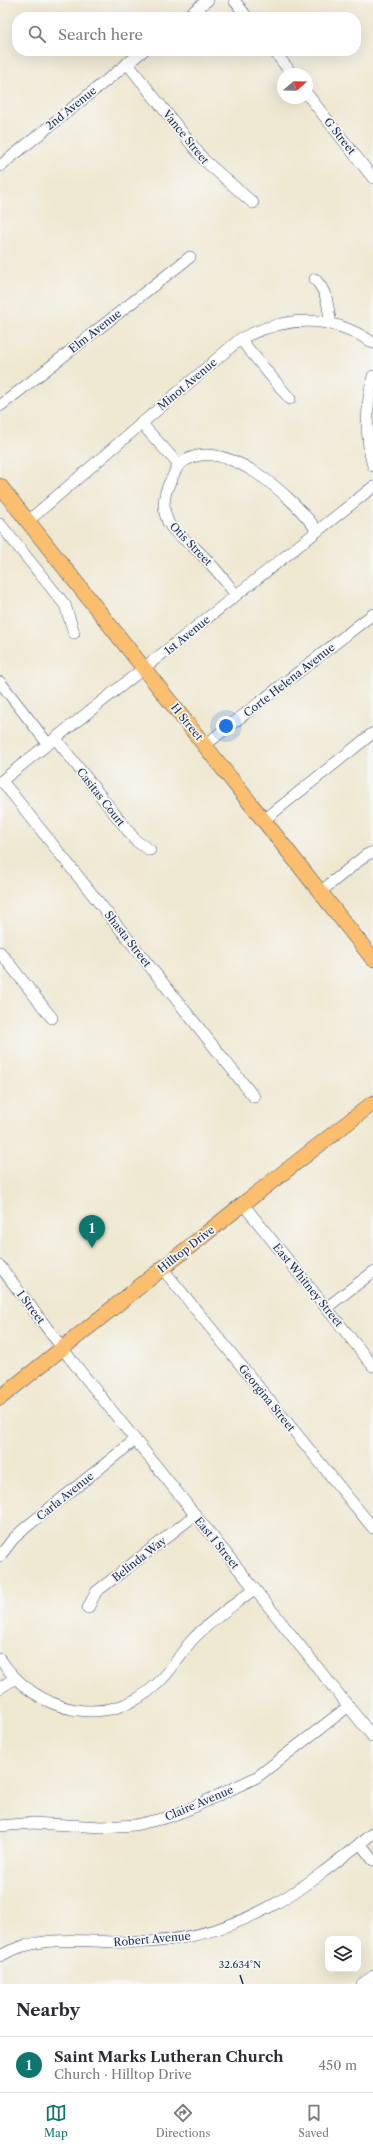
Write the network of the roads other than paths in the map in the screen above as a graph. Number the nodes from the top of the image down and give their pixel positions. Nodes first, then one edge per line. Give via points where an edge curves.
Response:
1 (208, 0) edge
2 (234, 0) edge
3 (192, 12) edge
4 (243, 12) edge
5 (136, 56) edge
6 (278, 56) edge
7 (127, 63) junction
8 (287, 68) edge
9 (313, 102) edge
10 (0, 166) edge
11 (373, 178) edge
12 (253, 203) dead end
13 (190, 257) dead end
14 (315, 279) dead end
15 (332, 324) junction
16 (240, 339) junction
17 (373, 343) edge
18 (373, 376) edge
19 (290, 399) dead end
20 (0, 406) edge
21 (141, 423) junction
22 (179, 465) junction
23 (373, 466) edge
24 (0, 486) edge
25 (373, 487) edge
26 (28, 521) junction
27 (0, 524) edge
28 (317, 531) junction
29 (236, 595) junction
30 (373, 614) edge
31 (74, 633) dead end
32 (144, 668) junction
33 (0, 682) edge
34 (373, 733) edge
35 (52, 742) junction
36 (205, 745) junction
37 (1, 781) edge
38 (264, 820) junction
39 (150, 850) dead end
40 (373, 852) edge
41 (320, 892) junction
42 (0, 952) edge
43 (373, 959) edge
44 (52, 1018) dead end
45 (254, 1097) dead end
46 (373, 1103) edge
47 (243, 1204) junction
48 (0, 1266) edge
49 (162, 1268) junction
50 (373, 1272) edge
51 (326, 1308) junction
52 (62, 1348) junction
53 (373, 1366) edge
54 (0, 1398) edge
55 (135, 1440) junction
56 (195, 1515) junction
57 (373, 1528) edge
58 (0, 1556) edge
59 (254, 1589) junction
60 (88, 1608) dead end
61 (0, 1659) edge
62 (14, 1679) junction
63 (0, 1688) edge
64 (349, 1706) junction
65 (372, 1734) edge
66 (0, 1826) edge
67 (373, 1833) edge
68 (360, 1843) junction
69 (373, 1860) edge
70 (0, 1956) edge
71 (373, 1976) edge
72 (362, 1984) edge

1 - 3 street
2 - 4 street
5 - 7 street, 2nd Avenue
6 - 8 street
7 - 10 street, 2nd Avenue
7 - 12 street, Vance Street via 204,160
9 - 11 street, G Street
13 - 20 street, Elm Avenue
14 - 15 street via 329,302
15 - 16 street, Minot Avenue via 305,320 259,329
15 - 17 street, Minot Avenue via 350,330
16 - 19 street
16 - 21 street, Minot Avenue
18 - 23 street via 367,422
21 - 22 street
21 - 26 street, Minot Avenue
22 - 28 street via 193,458 208,455 234,460 280,491 308,518
22 - 29 street, Otis Street via 167,486 164,498 168,522 209,563
24 - 26 main road, H Street
25 - 28 street, 1st Avenue
26 - 32 main road, H Street
27 - 31 street via 65,605
28 - 29 street, 1st Avenue
29 - 32 street, 1st Avenue
30 - 36 street, Corte Helena Avenue
32 - 35 street, 1st Avenue
32 - 36 main road, H Street
33 - 35 street
34 - 38 street
35 - 37 street, 1st Avenue
35 - 39 street, Casitas Court via 136,841
36 - 38 main road, H Street
37 - 45 street, Shasta Street
38 - 41 main road, H Street
40 - 41 street
41 - 43 main road, H Street
42 - 44 street
46 - 47 main road, Hilltop Drive
47 - 49 main road, Hilltop Drive
47 - 51 street, East Whitney Street
48 - 52 street, I Street
49 - 52 main road, Hilltop Drive
49 - 57 street, Georgina Street
50 - 51 street
51 - 53 street, East Whitney Street
52 - 54 main road, Hilltop Drive
52 - 55 street, East I Street
55 - 56 street, East I Street
55 - 58 street, Carla Avenue via 25,1528
56 - 59 street, East I Street
56 - 60 street, Belinda Way via 96,1592
59 - 62 street via 194,1638 157,1684 125,1704 104,1710 68,1708 42,1700
59 - 64 street, East I Street
61 - 62 street
62 - 63 street
64 - 65 street, East I Street
64 - 66 street, Claire Avenue via 257,1777 165,1818 136,1825 106,1827 32,1823
67 - 68 street, Robert Avenue
68 - 69 street
68 - 70 street, Robert Avenue via 296,1893 261,1913 229,1926 197,1935 148,1942 105,1943 83,1940 38,1943
71 - 72 street

